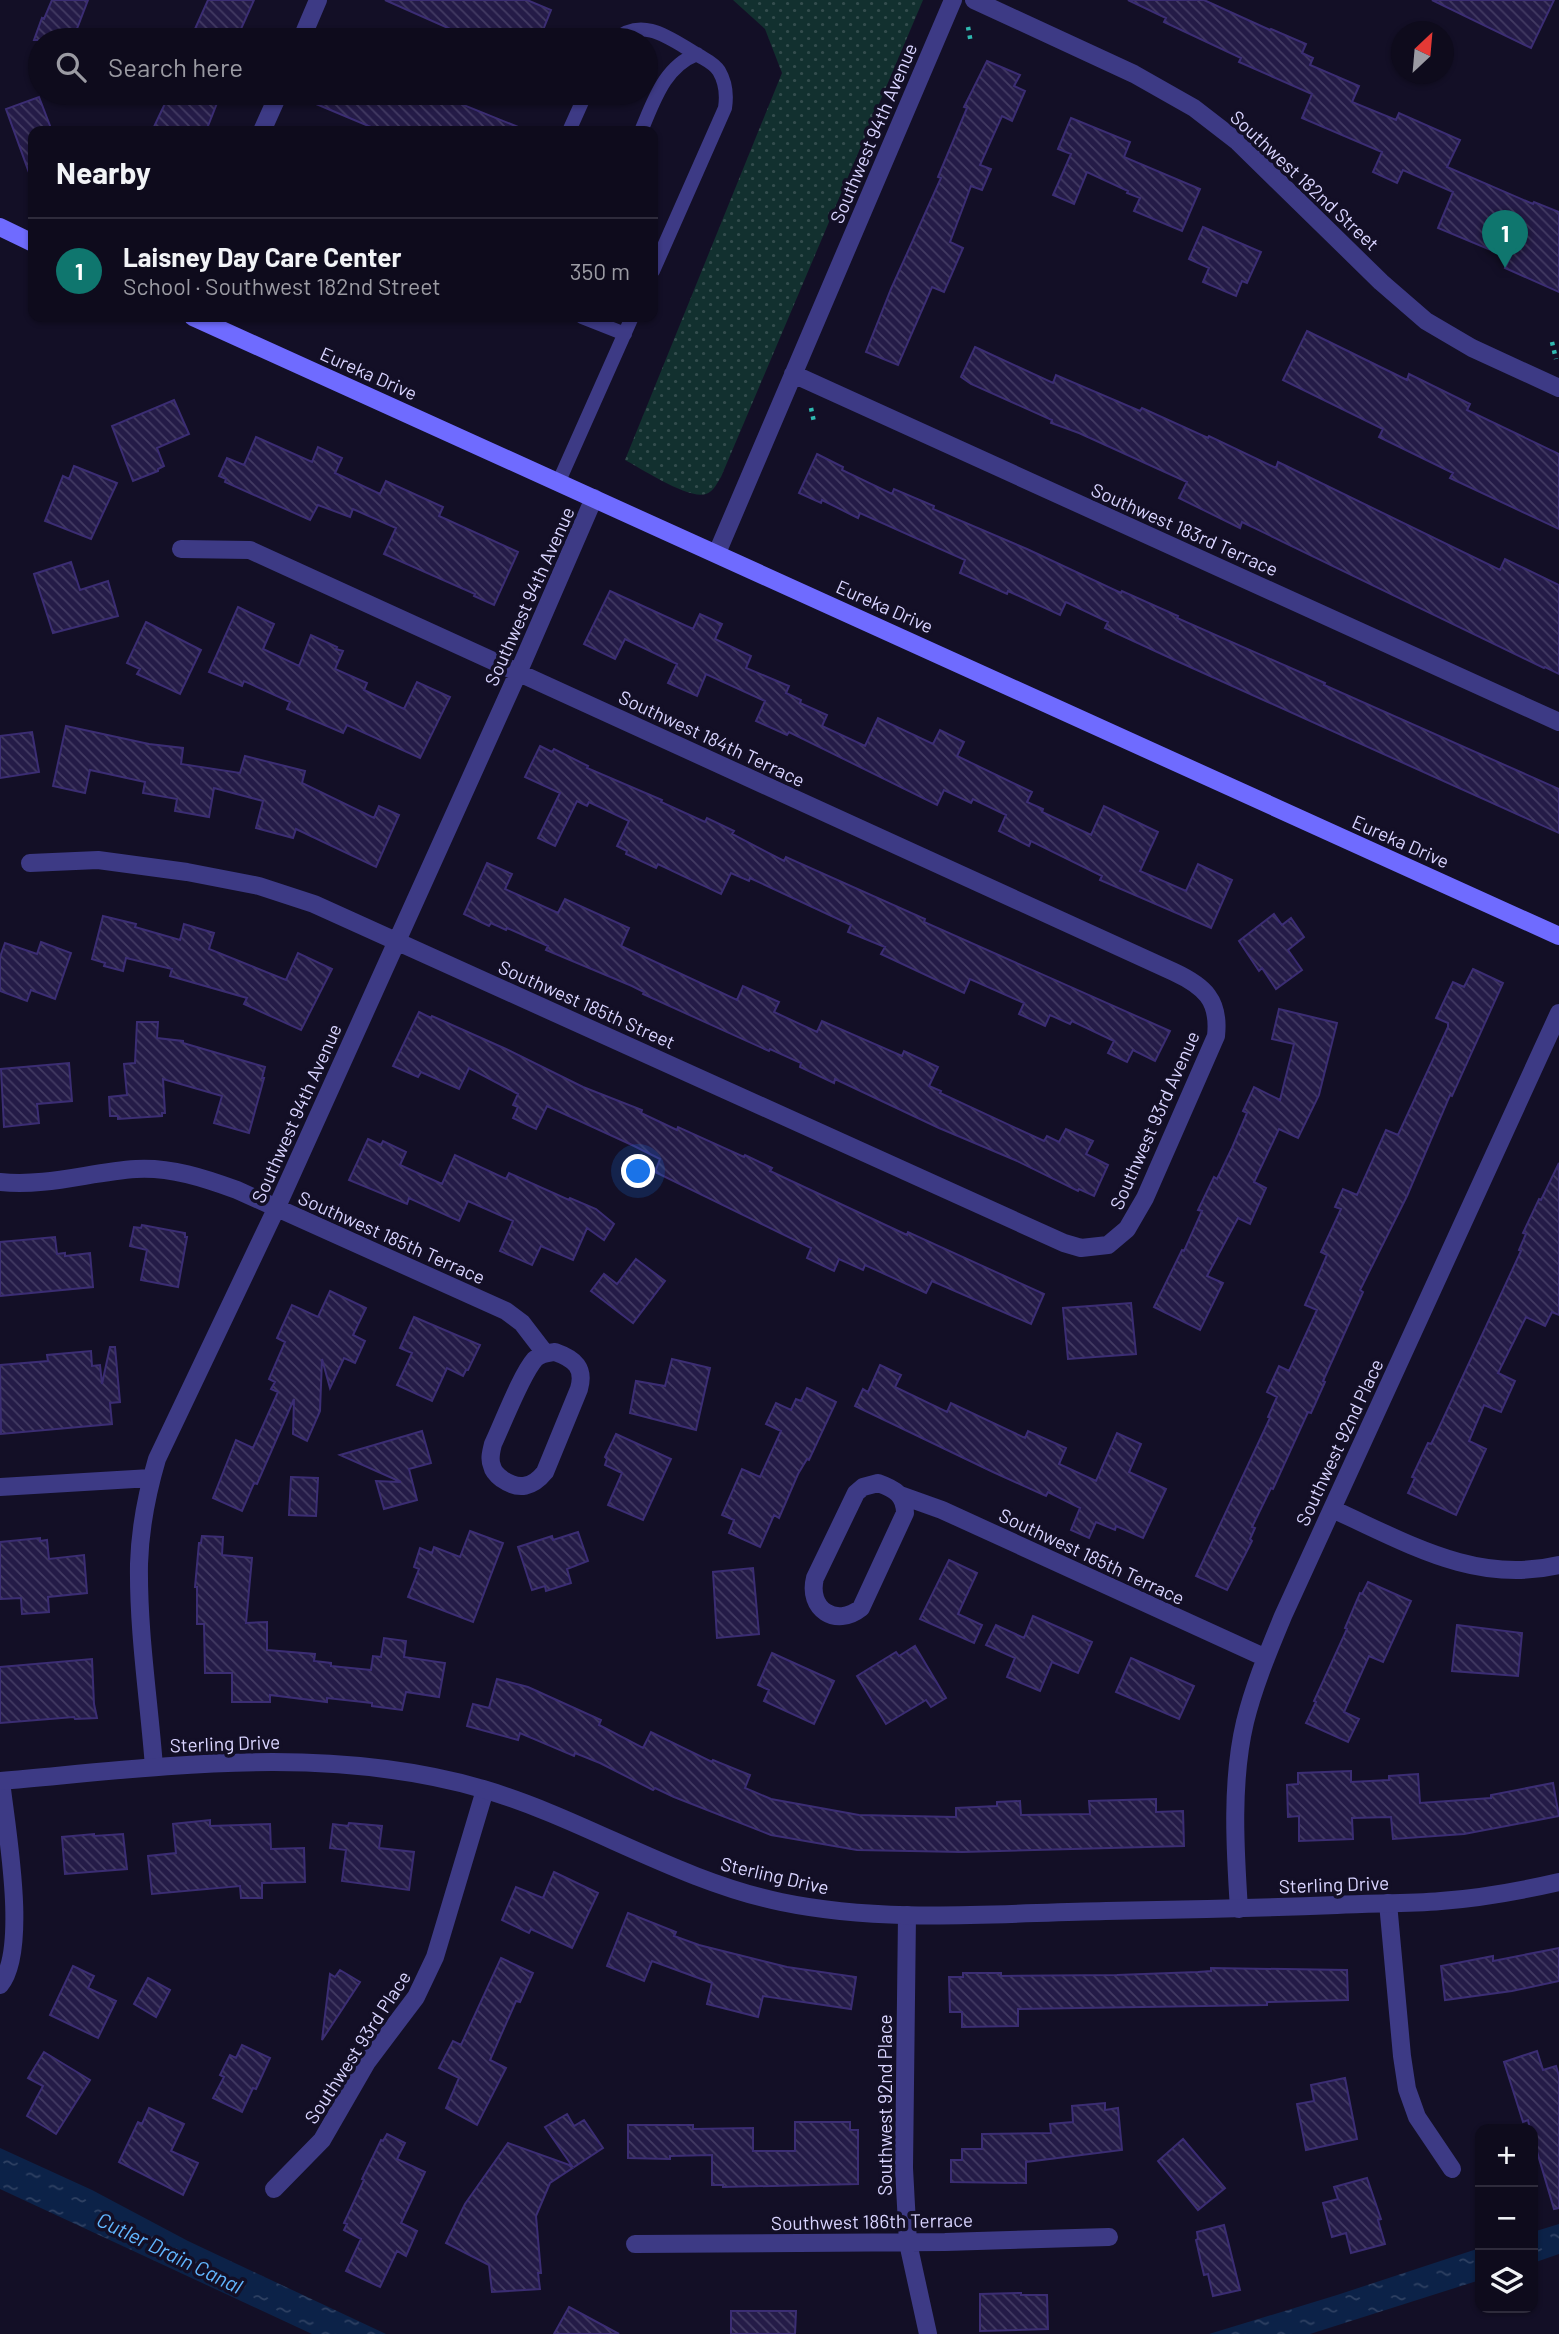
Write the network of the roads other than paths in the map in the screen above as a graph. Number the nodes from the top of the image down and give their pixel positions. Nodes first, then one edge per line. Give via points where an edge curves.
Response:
1 (318, 0) edge
2 (953, 0) edge
3 (974, 0) edge
4 (306, 28) edge
5 (658, 32) edge
6 (697, 54) junction
7 (658, 92) edge
8 (274, 105) edge
9 (581, 105) edge
10 (652, 105) edge
11 (264, 126) edge
12 (571, 126) edge
13 (643, 126) edge
14 (0, 227) edge
15 (28, 241) edge
16 (658, 260) edge
17 (204, 322) edge
18 (595, 322) edge
19 (630, 322) edge
20 (625, 334) junction
21 (793, 374) junction
22 (1559, 388) edge
23 (559, 481) junction
24 (594, 498) junction
25 (181, 550) dead end
26 (717, 553) junction
27 (518, 673) junction
28 (1559, 722) edge
29 (30, 863) dead end
30 (1559, 936) edge
31 (397, 941) junction
32 (1212, 1003) joint
33 (1559, 1013) edge
34 (0, 1182) edge
35 (276, 1209) junction
36 (1108, 1245) joint
37 (545, 1353) junction
38 (151, 1478) junction
39 (0, 1486) edge
40 (901, 1494) junction
41 (1332, 1509) junction
42 (1559, 1565) edge
43 (1266, 1658) junction
44 (154, 1767) junction
45 (0, 1781) edge
46 (485, 1790) junction
47 (1559, 1882) edge
48 (1388, 1903) junction
49 (1239, 1909) junction
50 (907, 1915) junction
51 (0, 1985) edge
52 (1452, 2169) dead end
53 (274, 2189) dead end
54 (1110, 2236) dead end
55 (908, 2242) junction
56 (635, 2244) dead end
57 (928, 2334) edge

1 - 4 street
2 - 21 street, Southwest 94th Avenue
3 - 22 street, Southwest 182nd Street via 1134,74 1194,108 1238,142 1426,321
5 - 6 lane
6 - 7 lane via 685,59
6 - 16 lane via 718,69 727,96 725,108
8 - 11 street
9 - 12 lane
10 - 13 lane
14 - 15 main road
17 - 23 main road, Eureka Drive
18 - 20 lane
19 - 20 lane
20 - 23 lane
21 - 26 street, Southwest 94th Avenue
21 - 28 street, Southwest 183rd Terrace
23 - 24 main road, Eureka Drive
24 - 26 main road, Eureka Drive
24 - 27 street, Southwest 94th Avenue
25 - 27 street, Southwest 184th Terrace via 250,550
26 - 30 main road, Eureka Drive
27 - 31 street, Southwest 94th Avenue
27 - 32 street, Southwest 184th Terrace via 1174,972 1201,986
29 - 31 street, Southwest 185th Street via 98,860 229,878 314,904
31 - 35 street, Southwest 94th Avenue
31 - 36 street, Southwest 185th Street via 1065,1243 1080,1248
32 - 36 street, Southwest 93rd Avenue via 1217,1026 1207,1060 1137,1216
33 - 41 street, Southwest 92nd Place
34 - 35 street, Southwest 185th Terrace via 61,1181 159,1169 237,1189
35 - 37 street, Southwest 185th Terrace via 506,1311 522,1323
35 - 38 street, Southwest 94th Avenue via 166,1437
37 - 37 street via 529,1369 493,1444 492,1468 513,1486 526,1487 545,1472 582,1379 575,1361 555,1352
38 - 39 street
38 - 44 street, Southwest 94th Avenue via 139,1563
40 - 40 street via 870,1484 849,1504 812,1589 826,1612 846,1617 861,1608 901,1526 905,1513
40 - 43 street, Southwest 185th Terrace
41 - 42 street via 1461,1564 1514,1571
41 - 43 street, Southwest 92nd Place
43 - 49 street, Southwest 92nd Place via 1240,1750
44 - 45 street, Sterling Drive
44 - 46 street, Sterling Drive via 344,1763
45 - 51 street via 14,1931 12,1954
46 - 50 street, Sterling Drive via 733,1890 834,1911
46 - 53 street, Southwest 93rd Place via 427,1977 368,2062 322,2140
47 - 48 street, Sterling Drive via 1491,1895
48 - 49 street, Sterling Drive
48 - 52 street via 1407,2089 1417,2117
49 - 50 street, Sterling Drive
50 - 55 street, Southwest 92nd Place via 904,2168
54 - 55 street, Southwest 186th Terrace
55 - 56 street, Southwest 186th Terrace
55 - 57 street, Southwest 92nd Place

